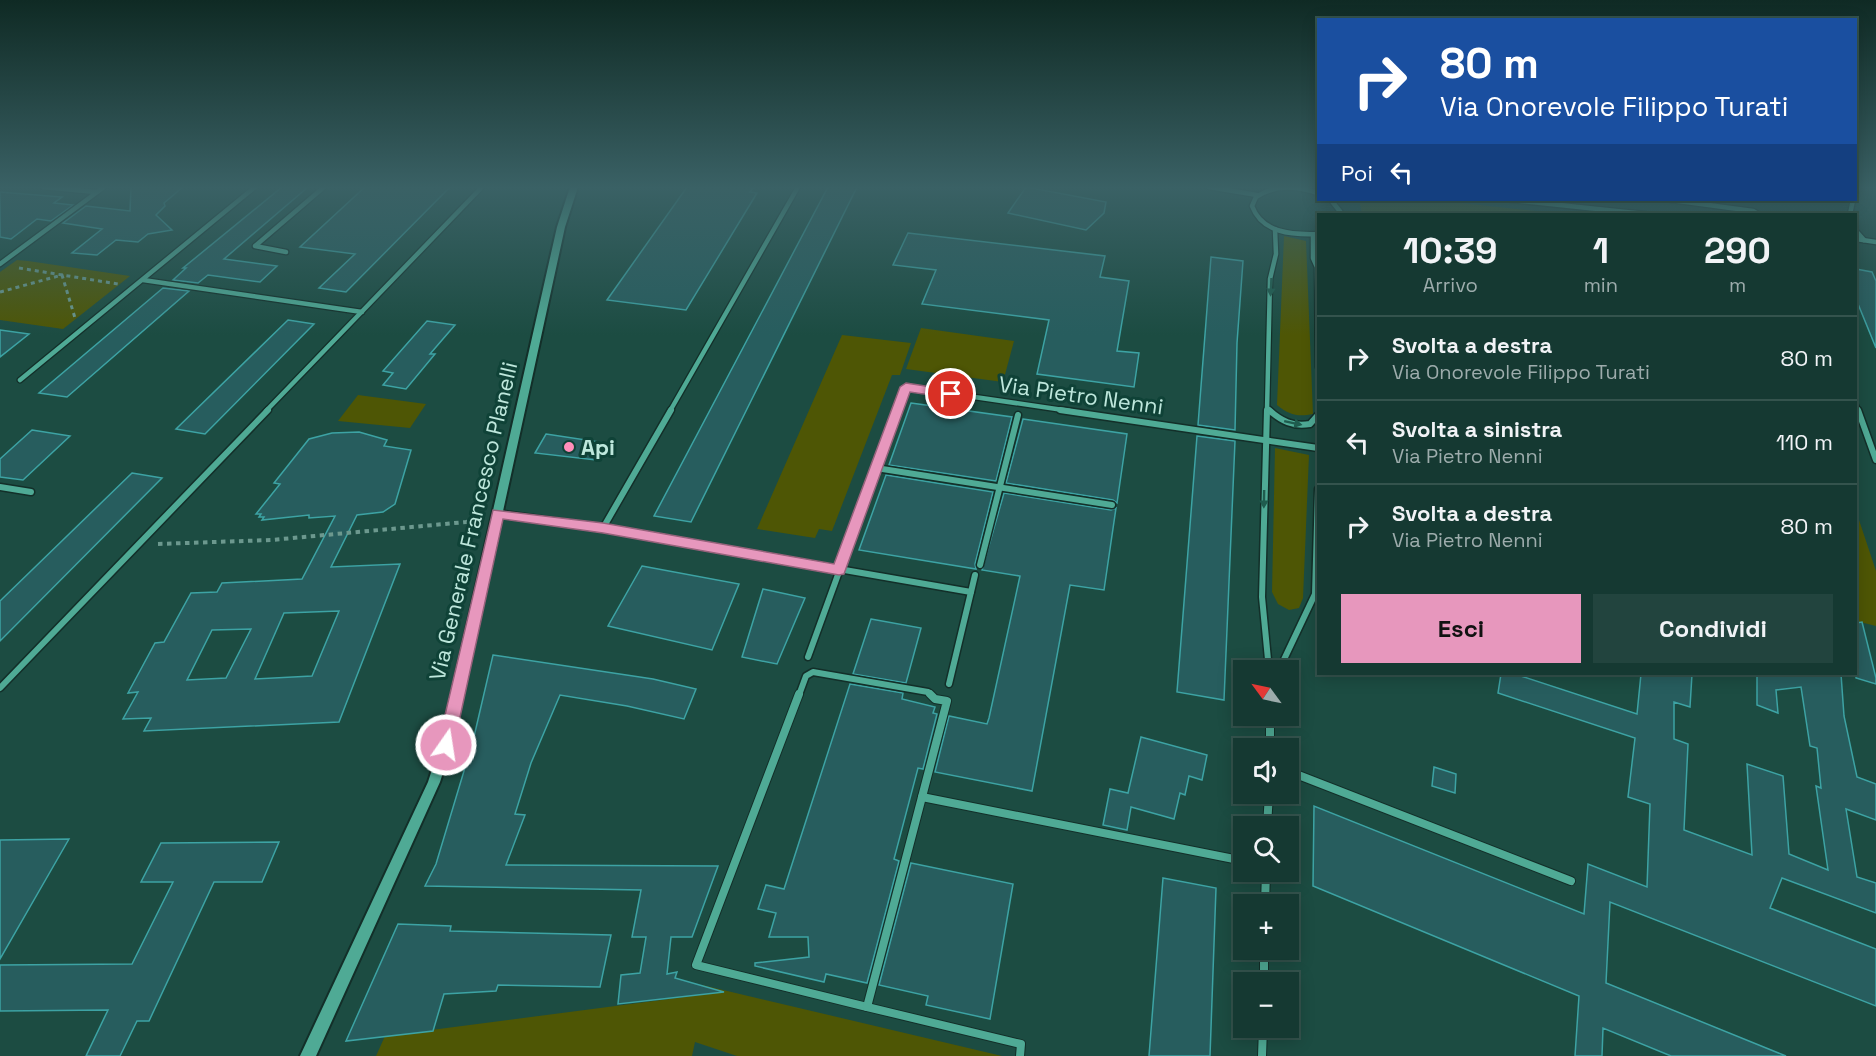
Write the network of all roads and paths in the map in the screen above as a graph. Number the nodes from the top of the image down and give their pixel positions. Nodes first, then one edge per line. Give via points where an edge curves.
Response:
1 (37, 236) edge
2 (196, 236) edge
3 (266, 236) edge
4 (435, 236) edge
5 (559, 236) edge
6 (770, 236) edge
7 (1275, 236) edge
8 (1316, 236) edge
9 (1861, 236) edge
10 (1865, 240) junction
11 (1857, 241) edge
12 (1876, 242) edge
13 (286, 252) dead end
14 (0, 264) edge
15 (10, 266) dead end
16 (1317, 267) edge
17 (62, 275) junction
18 (143, 280) junction
19 (135, 286) junction
20 (0, 292) edge
21 (362, 312) junction
22 (79, 332) junction
23 (20, 380) dead end
24 (1857, 408) edge
25 (1268, 409) junction
26 (1018, 415) dead end
27 (1317, 416) edge
28 (1265, 440) junction
29 (1317, 448) edge
30 (1876, 460) edge
31 (876, 468) junction
32 (0, 487) edge
33 (999, 488) junction
34 (31, 492) dead end
35 (1112, 505) dead end
36 (498, 513) junction
37 (1317, 524) edge
38 (603, 528) junction
39 (139, 544) junction
40 (980, 565) dead end
41 (839, 570) junction
42 (975, 575) dead end
43 (971, 592) junction
44 (808, 657) dead end
45 (1268, 660) edge
46 (1284, 660) edge
47 (949, 684) dead end
48 (0, 688) edge
49 (1299, 775) edge
50 (922, 797) junction
51 (1233, 859) edge
52 (1571, 881) dead end
53 (867, 1007) junction
54 (1263, 1038) edge
55 (308, 1056) edge
56 (1020, 1056) edge
57 (1262, 1056) edge

1 - 14 street
2 - 18 street
3 - 13 street via 255,246
4 - 21 street
5 - 36 street, Via Generale Francesco Planelli
6 - 38 street
7 -> 25 street via 1270,279
8 - 16 street via 1313,258
9 - 10 street
10 - 11 street
10 - 12 street
15 - 17 path
17 - 19 path
17 - 20 path
17 - 22 path
18 - 19 street
18 - 21 street
19 - 22 street
21 - 39 street
22 - 23 street
24 - 30 street
25 -> 27 street via 1292,425 1310,424
25 - 28 street
26 - 33 street
28 - 29 street
28 - 31 street, Via Pietro Nenni via 906,387
28 -> 45 street via 1262,597
31 - 33 street
31 - 41 street, Via Pietro Nenni
32 - 34 street
33 - 35 street
33 - 40 street
36 - 38 street
36 - 39 path via 466,522 271,540
36 - 55 street, Via Generale Francesco Planelli via 446,745 434,782
37 - 46 street via 1315,594
38 - 41 street
39 - 48 street
41 - 43 street
41 - 44 street, Via Pietro Nenni
42 - 43 street
43 - 47 street
49 - 52 street
50 - 51 street
50 - 53 street
50 - 53 street via 947,701 935,699 928,692 813,672 806,676 696,965
53 - 56 street via 1022,1044
54 - 57 street

